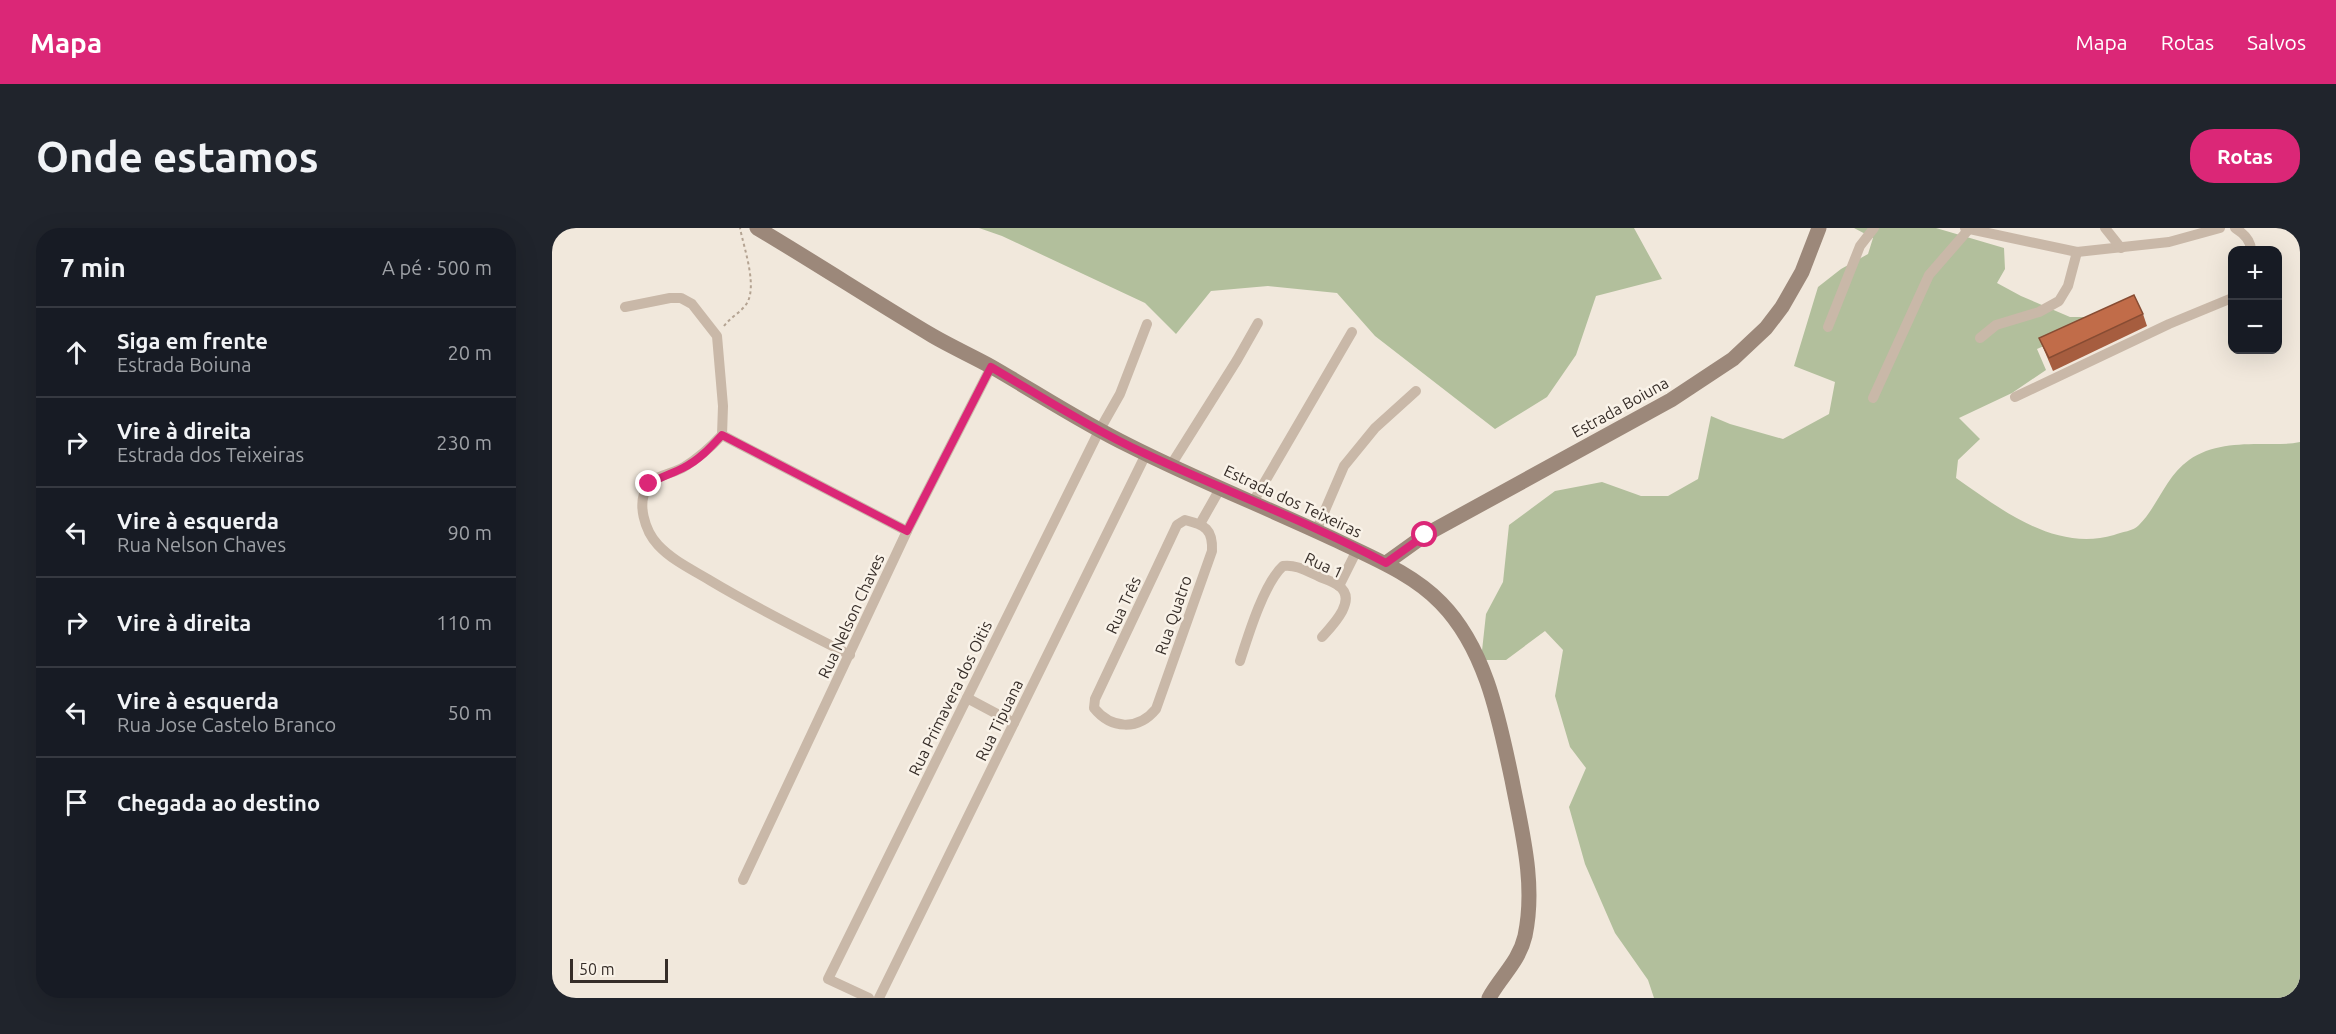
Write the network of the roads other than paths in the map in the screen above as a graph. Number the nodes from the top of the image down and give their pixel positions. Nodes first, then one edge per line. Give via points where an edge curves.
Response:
1 (1819, 228) edge
2 (1875, 228) edge
3 (2105, 228) edge
4 (2220, 228) edge
5 (2235, 228) edge
6 (1967, 229) edge
7 (763, 230) edge
8 (2251, 246) edge
9 (2121, 248) junction
10 (2077, 252) junction
11 (2228, 300) edge
12 (625, 307) dead end
13 (1258, 323) dead end
14 (1147, 324) dead end
15 (1828, 327) dead end
16 (1352, 332) dead end
17 (1980, 338) dead end
18 (991, 367) junction
19 (1416, 391) dead end
20 (2015, 397) dead end
21 (1873, 398) dead end
22 (1099, 431) junction
23 (722, 435) junction
24 (1146, 454) junction
25 (1171, 465) junction
26 (1221, 488) junction
27 (1253, 502) junction
28 (1200, 524) junction
29 (907, 531) junction
30 (1317, 531) junction
31 (1357, 550) junction
32 (1386, 563) junction
33 (1340, 586) junction
34 (1322, 637) dead end
35 (850, 655) junction
36 (1240, 662) dead end
37 (967, 698) junction
38 (1155, 709) joint
39 (1014, 723) junction
40 (743, 880) dead end
41 (869, 998) edge
42 (879, 998) edge
43 (1489, 998) edge

1 - 32 street, Estrada Boiuna via 1802,272 1782,307 1733,359 1671,400 1425,535
2 - 15 street via 1860,246
3 - 9 street
4 - 9 street via 2169,243
5 - 8 street via 2244,233
6 - 10 street
6 - 21 street via 1929,275
7 - 18 street, Estrada dos Teixeiras via 934,337
9 - 10 street
10 - 17 street via 2068,286 2059,301 2038,312 1995,324
11 - 20 street
12 - 23 street via 681,298 692,304 717,336
13 - 25 street
14 - 22 street, Rua Primavera dos Oitis via 1120,394
16 - 27 street
18 - 22 street, Estrada dos Teixeiras
18 - 29 street, Rua Nelson Chaves
19 - 30 street via 1375,428 1344,466
22 - 24 street, Estrada dos Teixeiras
22 - 37 street, Rua Primavera dos Oitis
23 - 29 street
23 - 35 street via 706,453 649,484 642,498 643,512 656,543 671,557 749,604
24 - 25 street, Estrada dos Teixeiras
24 - 39 street, Rua Tipuana
25 - 26 street, Estrada dos Teixeiras
26 - 27 street, Estrada dos Teixeiras
26 - 28 street
27 - 30 street, Estrada dos Teixeiras
28 - 38 street, Rua Quatro via 1213,538 1212,551
28 - 38 street, Rua Três via 1185,520 1177,525 1094,708 1116,723 1129,725 1148,719
29 - 35 street, Rua Nelson Chaves
30 - 31 street, Estrada dos Teixeiras
31 - 32 street, Estrada dos Teixeiras
31 - 33 street
32 - 43 street, Estrada dos Teixeiras via 1440,602 1459,625 1490,690 1502,733 1528,868 1529,897 1525,938 1516,962
33 - 34 street, Rua 1 via 1345,604 1337,621
33 - 36 street, Rua 1 via 1296,567 1283,566 1254,621
35 - 40 street, Rua Nelson Chaves
37 - 39 street
37 - 41 street, Rua Primavera dos Oitis via 828,979
39 - 42 street, Rua Tipuana

